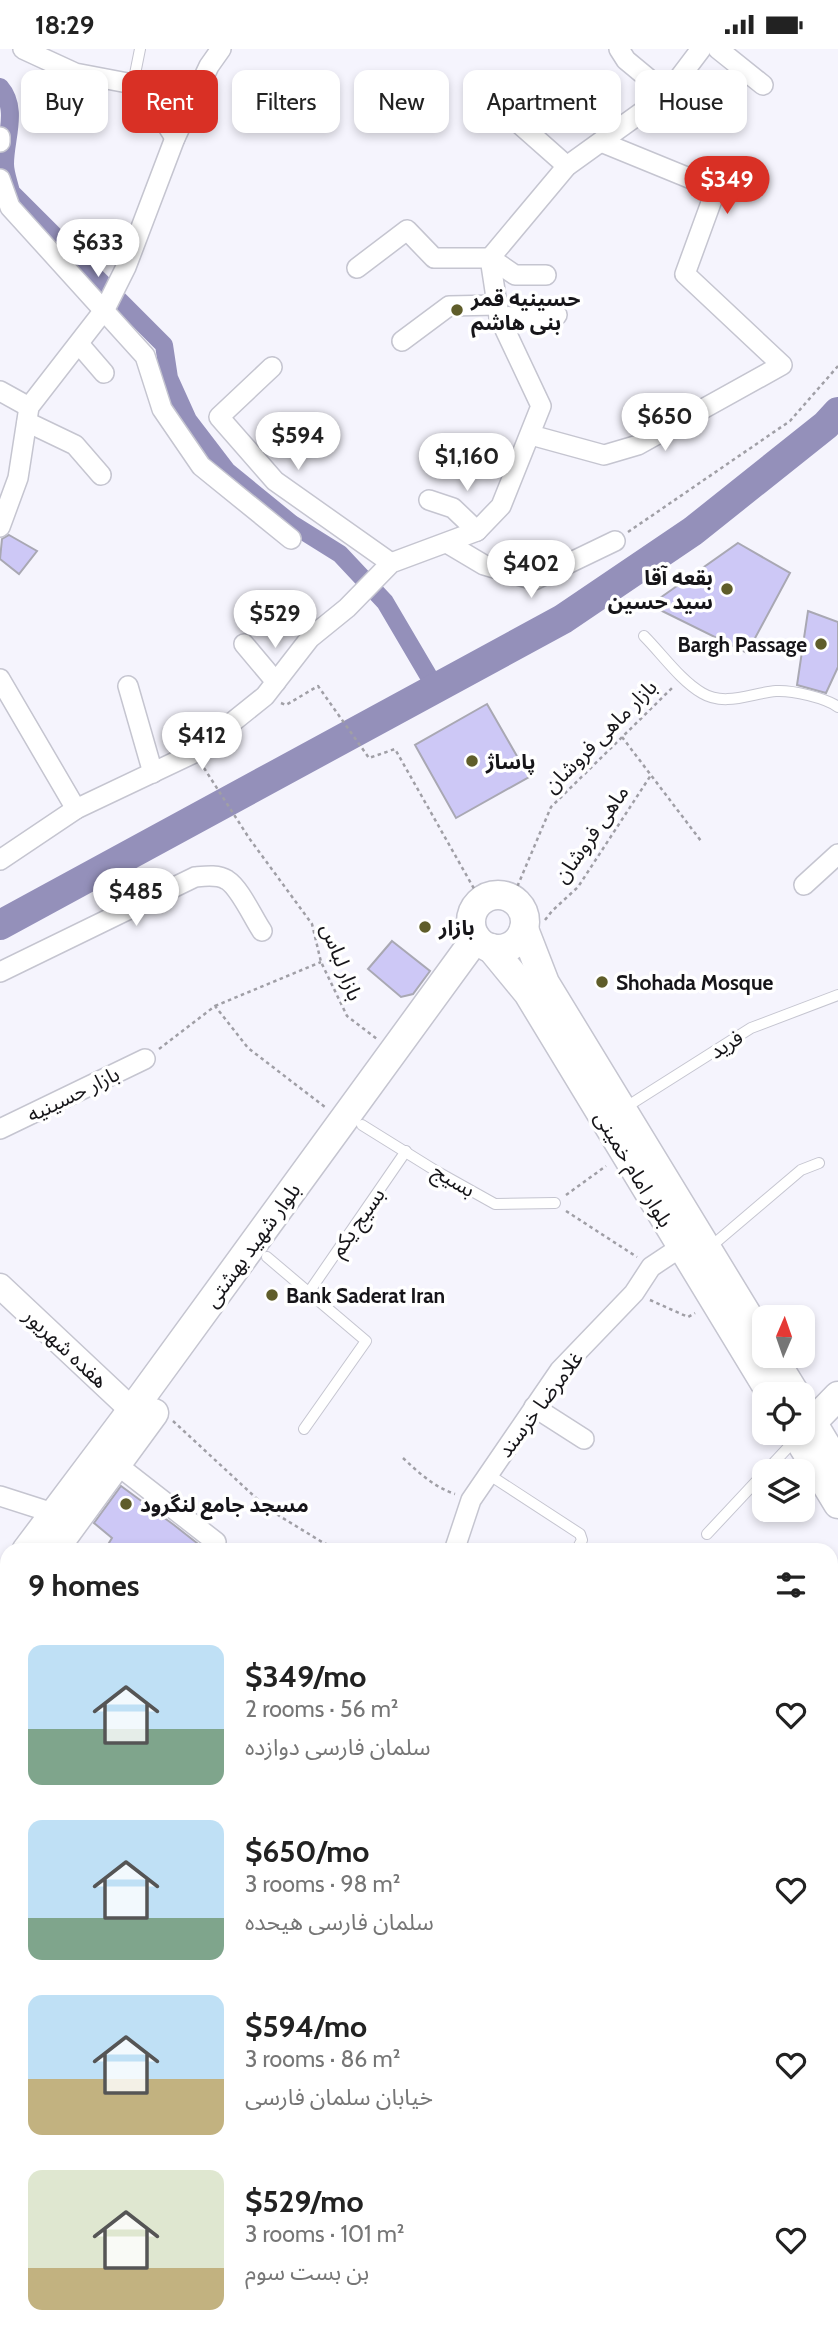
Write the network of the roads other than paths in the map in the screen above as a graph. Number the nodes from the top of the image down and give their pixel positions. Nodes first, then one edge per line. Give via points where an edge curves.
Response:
1 (23, 49) edge
2 (140, 49) edge
3 (221, 49) edge
4 (619, 49) edge
5 (701, 49) edge
6 (718, 49) edge
7 (136, 70) edge
8 (639, 70) edge
9 (685, 70) edge
10 (122, 82) edge
11 (763, 85) dead end
12 (635, 117) edge
13 (172, 133) edge
14 (530, 133) edge
15 (175, 138) junction
16 (601, 142) junction
17 (567, 166) junction
18 (0, 179) edge
19 (491, 258) junction
20 (358, 268) dead end
21 (546, 275) dead end
22 (105, 309) junction
23 (499, 311) junction
24 (557, 315) dead end
25 (402, 341) dead end
26 (79, 344) junction
27 (272, 367) dead end
28 (104, 373) dead end
29 (0, 391) edge
30 (28, 415) junction
31 (531, 435) junction
32 (101, 475) dead end
33 (429, 500) dead end
34 (0, 527) edge
35 (477, 531) junction
36 (291, 539) dead end
37 (615, 541) road end
38 (447, 543) junction
39 (391, 563) junction
40 (644, 636) dead end
41 (244, 644) dead end
42 (0, 678) edge
43 (128, 686) dead end
44 (270, 689) junction
45 (838, 707) edge
46 (153, 773) junction
47 (76, 809) junction
48 (838, 854) edge
49 (0, 860) edge
50 (804, 885) dead end
51 (262, 931) dead end
52 (527, 935) junction
53 (485, 944) junction
54 (0, 972) edge
55 (838, 995) edge
56 (145, 1059) road end
57 (623, 1109) junction
58 (352, 1123) junction
59 (0, 1129) edge
60 (406, 1151) junction
61 (819, 1163) dead end
62 (555, 1203) road end
63 (694, 1248) junction
64 (267, 1257) junction
65 (0, 1286) edge
66 (309, 1292) junction
67 (752, 1326) edge
68 (764, 1382) edge
69 (838, 1396) edge
70 (534, 1406) junction
71 (145, 1409) junction
72 (815, 1416) edge
73 (304, 1429) dead end
74 (584, 1439) dead end
75 (815, 1441) edge
76 (788, 1445) edge
77 (810, 1445) edge
78 (776, 1459) edge
79 (116, 1464) junction
80 (838, 1465) edge
81 (488, 1474) junction
82 (752, 1486) edge
83 (0, 1496) edge
84 (838, 1504) edge
85 (53, 1513) junction
86 (707, 1534) dead end
87 (216, 1542) dead end
88 (32, 1543) edge
89 (58, 1543) edge
90 (457, 1543) edge
91 (580, 1543) edge

1 - 10 street via 75,73
2 - 7 lane
3 - 15 street
4 - 8 street
5 - 9 street
6 - 11 street
12 - 16 street
13 - 15 street
14 - 17 street
15 - 22 street via 126,267
16 - 17 street
16 - 31 street via 716,189 684,274 782,365 638,445 604,455
17 - 19 street
18 - 22 street via 10,207
19 - 20 street via 434,258 407,230
19 - 21 street via 515,275
19 - 23 street
22 - 26 street
22 - 36 street via 145,356 162,409 201,466
23 - 24 street
23 - 25 street via 449,306
23 - 31 street via 541,406
26 - 28 street
26 - 30 street
27 - 39 street via 219,417 275,481
29 - 30 street
30 - 32 street via 75,445
30 - 34 street via 18,478
31 - 35 street via 501,506
33 - 35 street via 453,508
35 - 38 street
37 - 38 street via 534,580 484,565
38 - 39 street
39 - 44 street via 310,638
40 - 45 lane via 703,694 726,700 779,691 829,700
41 - 44 street
42 - 47 street
43 - 46 street
44 - 46 street via 194,753
46 - 47 street
47 - 49 street
48 - 50 street
51 - 54 street via 227,880 211,875 194,877
52 - 53 main road via 501,949
52 - 53 main road via 523,912 512,899 496,895 481,901 471,915 470,922
52 - 57 main road via 545,983
53 - 58 main road, بلوار شهید بهشتی
53 - 58 main road, بلوار شهید بهشتی via 393,1052
53 - 63 main road, بلوار امام خمینی via 528,993 624,1153
55 - 57 lane, فرید via 751,1028
56 - 59 street, بازار حسینیه
57 - 63 main road
58 - 60 lane, بسیج
58 - 64 main road, بلوار شهید بهشتی
58 - 71 main road, بلوار شهید بهشتی
60 - 62 lane, بسیج via 495,1204
60 - 66 lane, بسیج یکم
61 - 63 lane via 801,1170
63 - 67 main road
63 - 68 main road, بلوار امام خمینی via 715,1301
63 - 70 street, غلامرضا خرسند via 651,1267 634,1293 560,1370
64 - 66 lane
64 - 71 main road, بلوار شهید بهشتی
65 - 71 street, هفده شهریور
66 - 73 lane via 366,1341
69 - 72 main road
70 - 74 street
70 - 81 street, غلامرضا خرسند
71 - 79 main road, بلوار شهید بهشتی
71 - 85 main road, بلوار شهید بهشتی
75 - 80 main road
76 - 78 lane
77 - 84 main road
79 - 87 street
79 - 89 main road, بلوار شهید بهشتی
81 - 90 street, غلامرضا خرسند via 471,1500
81 - 91 lane via 580,1534
82 - 86 lane
83 - 85 street
85 - 88 main road, بلوار شهید بهشتی

